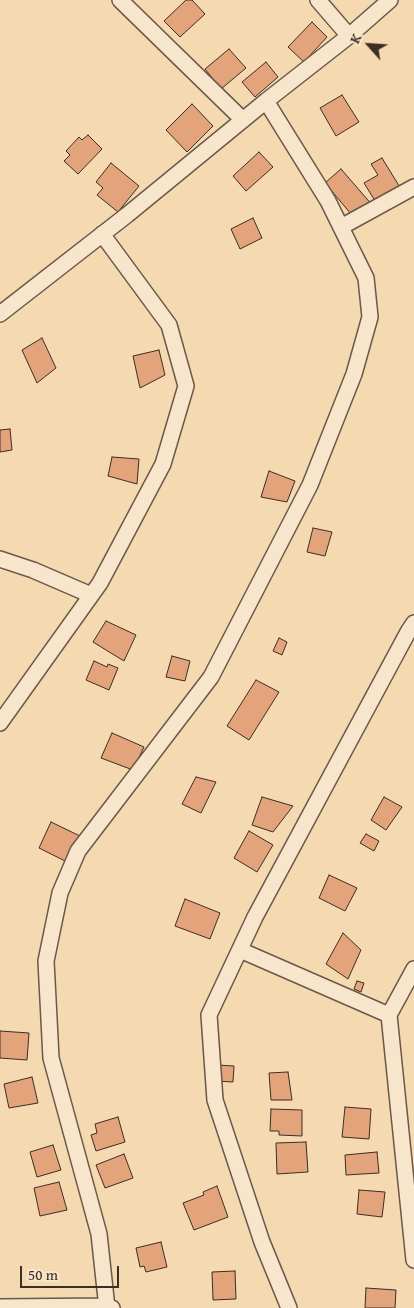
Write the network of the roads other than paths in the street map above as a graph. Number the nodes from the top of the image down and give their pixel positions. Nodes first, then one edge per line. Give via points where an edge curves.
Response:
1 (120, 0) edge
2 (318, 0) edge
3 (390, 0) edge
4 (349, 36) junction
5 (266, 101) junction
6 (243, 120) junction
7 (414, 187) edge
8 (340, 227) junction
9 (102, 234) junction
10 (0, 314) edge
11 (0, 559) edge
12 (91, 595) junction
13 (414, 623) edge
14 (0, 723) edge
15 (240, 950) junction
16 (414, 969) edge
17 (389, 1015) junction
18 (414, 1260) edge
19 (0, 1307) edge
20 (108, 1308) edge
21 (289, 1308) edge

1 - 6 street
2 - 4 street
3 - 4 street
4 - 5 street
5 - 6 street
5 - 8 street via 328,201
6 - 9 street
7 - 8 street
8 - 20 street via 366,278 370,316 354,374 310,485 211,677 78,851 60,893 46,961 51,1058 99,1234
9 - 10 street
9 - 12 street via 169,325 186,386 163,464
11 - 12 street
12 - 14 street
13 - 15 street
15 - 17 street
15 - 21 street via 210,1015 215,1100 262,1242
16 - 17 street
17 - 18 street
19 - 20 street

